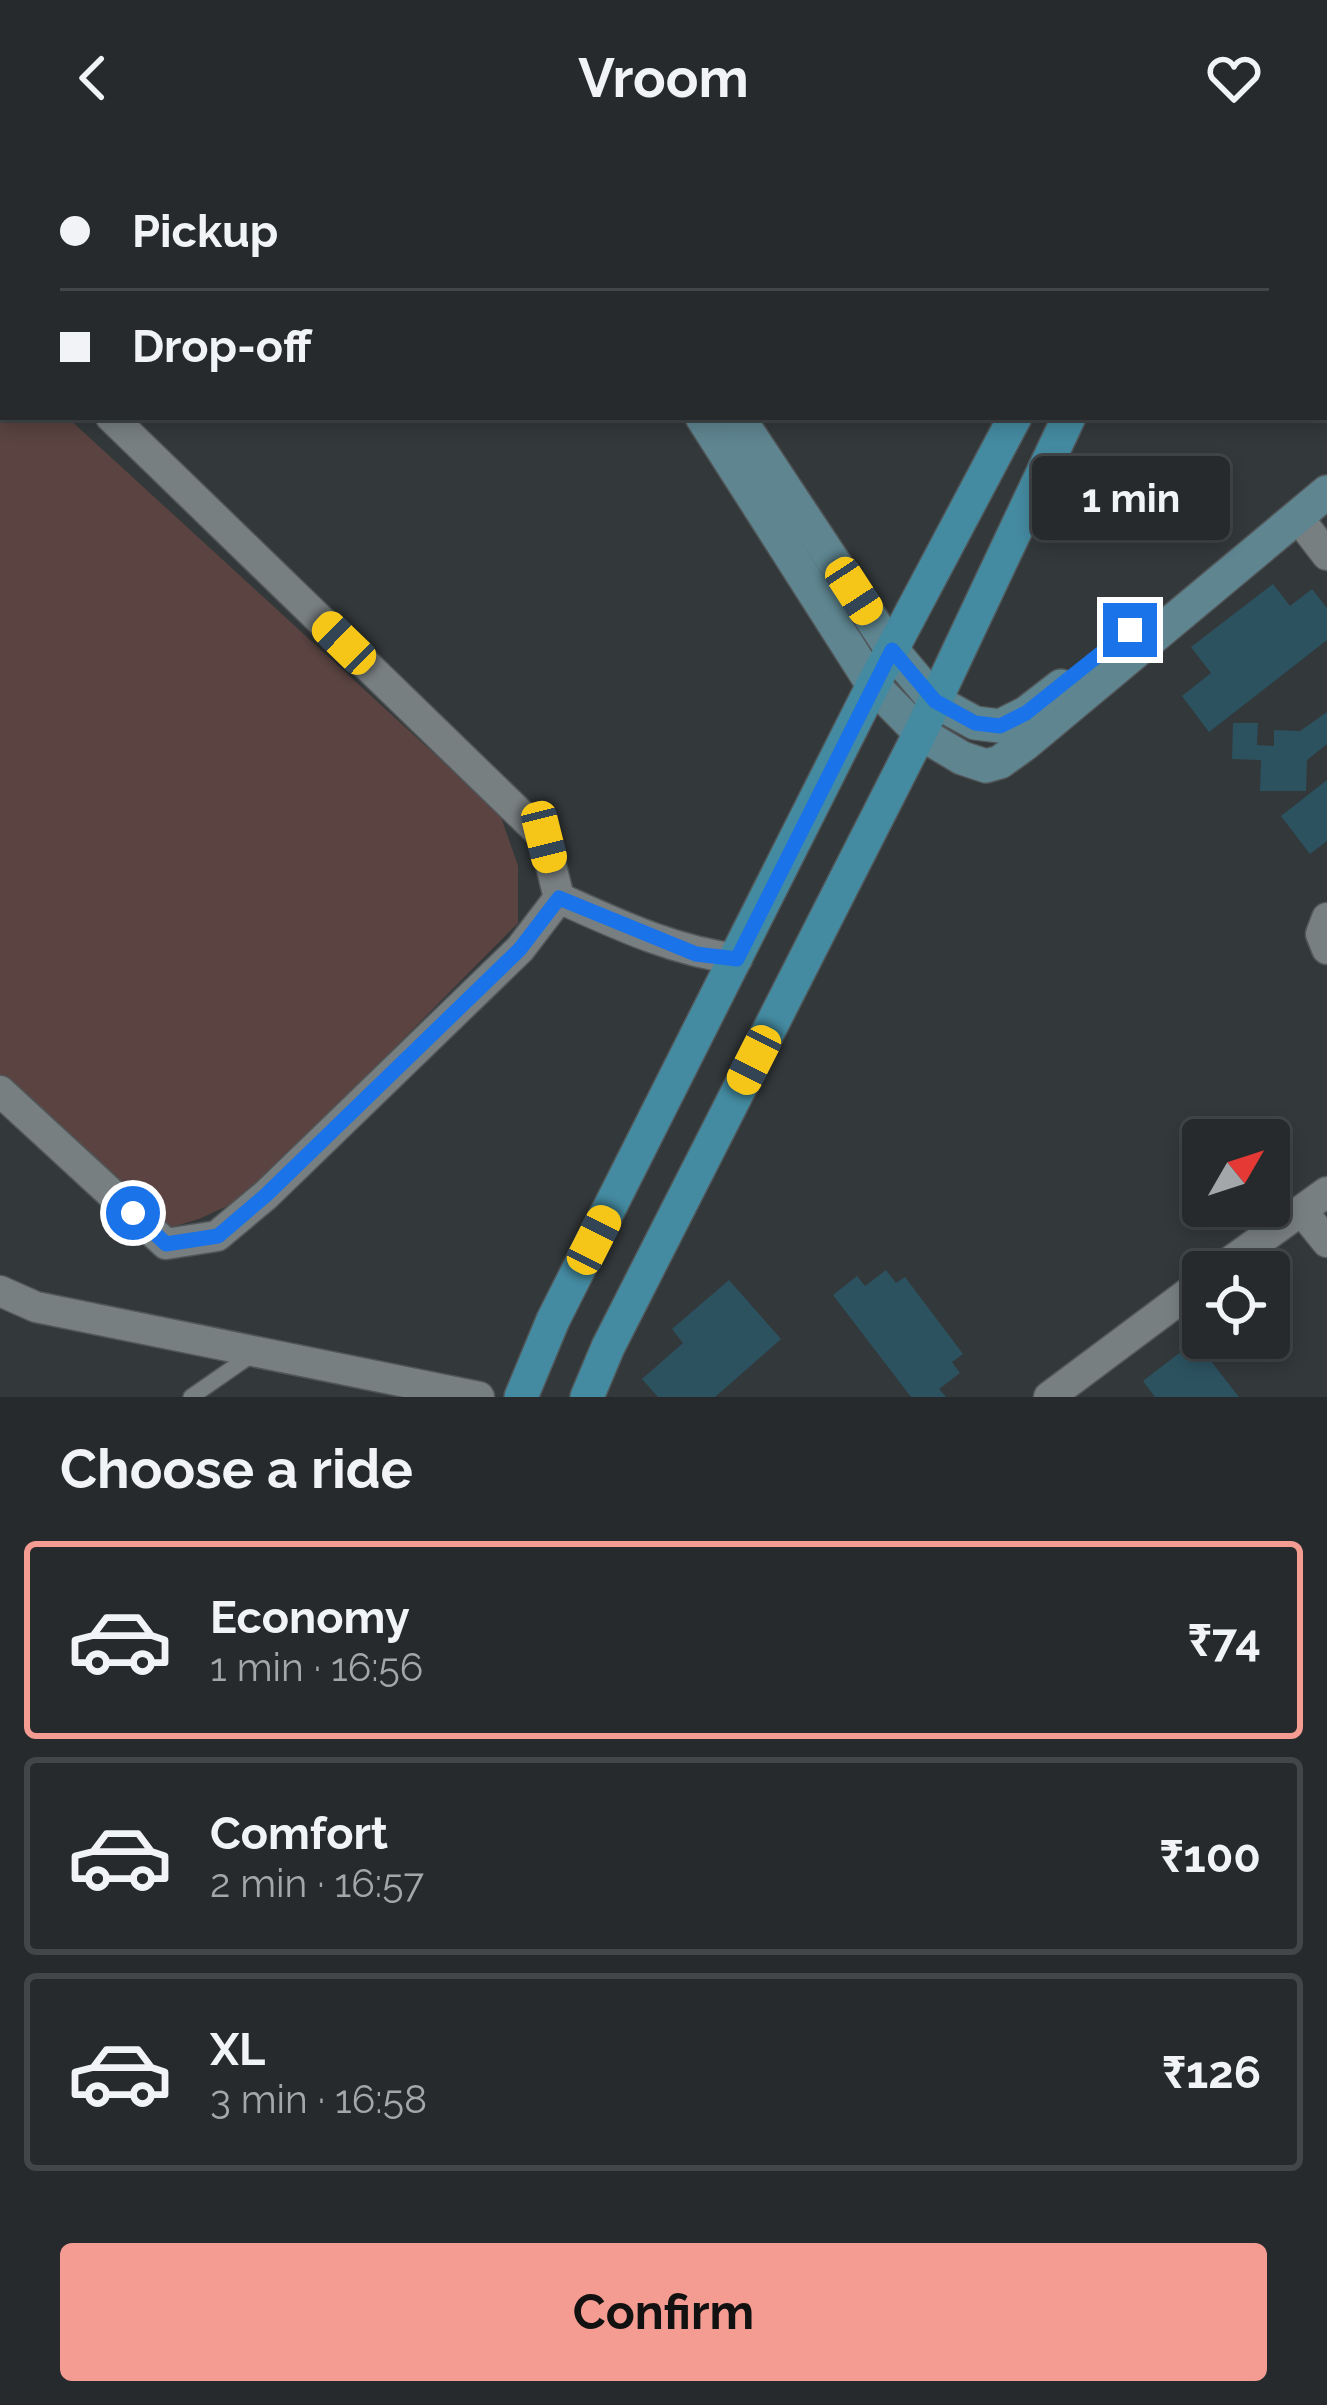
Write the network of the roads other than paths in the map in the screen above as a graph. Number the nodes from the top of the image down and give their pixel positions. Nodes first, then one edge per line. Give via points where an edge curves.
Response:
1 (114, 420) edge
2 (705, 420) edge
3 (740, 420) edge
4 (1014, 420) edge
5 (1069, 420) edge
6 (1327, 468) edge
7 (1327, 492) edge
8 (1297, 516) junction
9 (1327, 555) edge
10 (892, 650) junction
11 (873, 685) junction
12 (935, 701) junction
13 (920, 733) junction
14 (559, 898) junction
15 (1327, 918) edge
16 (1327, 949) edge
17 (737, 959) junction
18 (0, 1091) edge
19 (1314, 1202) edge
20 (1327, 1242) edge
21 (1245, 1251) edge
22 (0, 1291) edge
23 (1182, 1298) edge
24 (260, 1349) junction
25 (191, 1397) edge
26 (479, 1397) edge
27 (521, 1397) edge
28 (587, 1397) edge
29 (1048, 1397) edge

1 - 14 street via 544,837
2 - 11 main road
3 - 10 main road
4 - 10 main road
5 - 12 main road
6 - 12 main road via 1014,721 975,723
7 - 8 main road
8 - 9 street
8 - 13 main road via 1000,762 975,765
10 - 11 main road
10 - 12 main road
11 - 13 main road
11 - 17 main road
12 - 13 main road
13 - 28 main road
14 - 17 street via 696,954
14 - 18 street via 520,949 218,1236 166,1244
15 - 16 street
17 - 27 main road
19 - 20 street
19 - 21 street
22 - 24 street via 36,1307
23 - 29 street
24 - 25 lane
24 - 26 street

